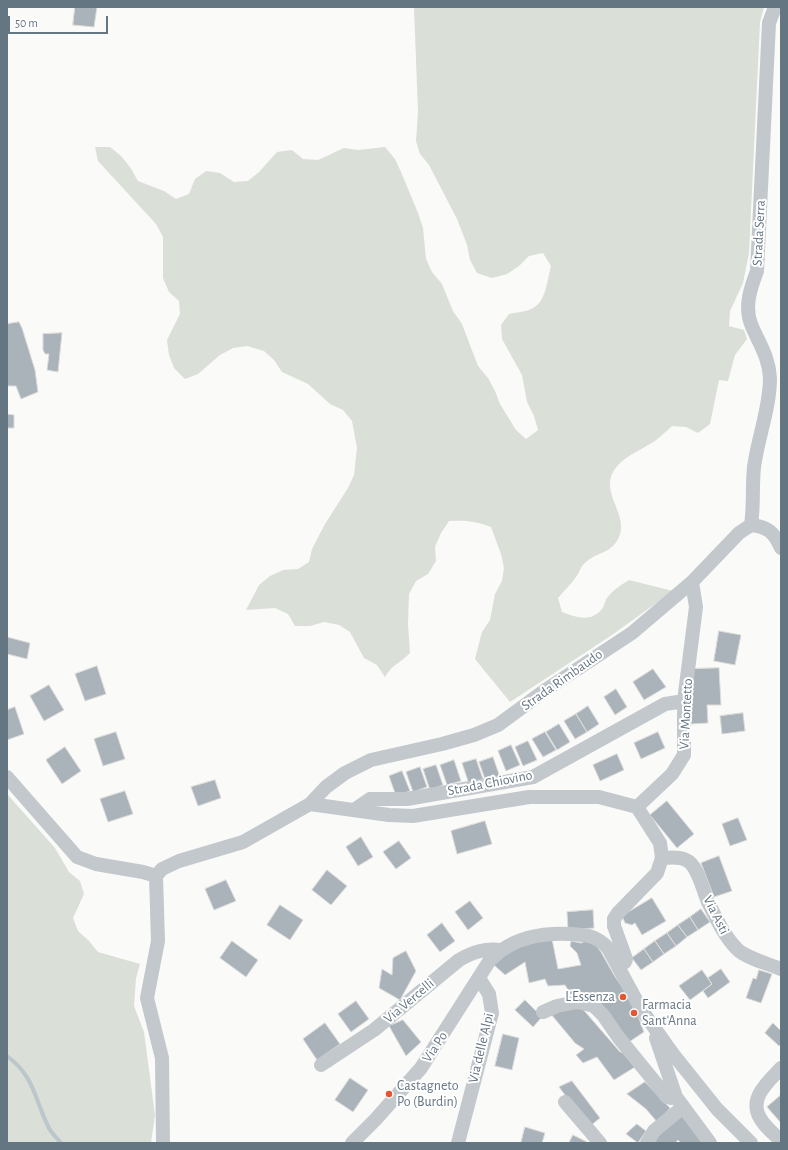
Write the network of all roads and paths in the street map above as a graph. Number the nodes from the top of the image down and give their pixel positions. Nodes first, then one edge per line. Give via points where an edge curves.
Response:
1 (774, 7) edge
2 (751, 525) junction
3 (781, 548) edge
4 (692, 582) junction
5 (684, 701) junction
6 (7, 777) edge
7 (310, 804) junction
8 (637, 808) junction
9 (354, 810) junction
10 (662, 858) junction
11 (156, 876) junction
12 (501, 950) junction
13 (618, 965) junction
14 (781, 969) edge
15 (478, 978) junction
16 (543, 1012) dead end
17 (653, 1027) junction
18 (321, 1065) dead end
19 (781, 1068) edge
20 (564, 1102) dead end
21 (679, 1102) junction
22 (781, 1141) edge
23 (708, 1142) edge
24 (163, 1143) edge
25 (352, 1143) edge
26 (458, 1143) edge
27 (600, 1143) edge
28 (647, 1143) edge
29 (751, 1143) edge

1 - 2 street, Strada Serra via 769,23 757,270 748,307 750,322 765,353 770,376 768,403 754,468
2 - 3 street via 769,530
2 - 4 street, Strada Rimbaudo via 739,533
4 - 5 street, Via Montetto via 696,607
4 - 7 street, Strada Rimbaudo via 632,632 498,725 474,735 371,760 345,773 326,787
5 - 8 street, Via Montetto via 684,755 672,774
5 - 9 street, Strada Chiovino via 665,704 534,777 407,799 370,799
6 - 11 street via 77,857 96,864
7 - 9 street, Strada Chiovino
7 - 11 street, Strada Rimbaudo via 243,842 180,861 162,869
8 - 9 street, Strada Chiovino via 600,797 529,797 413,816
8 - 10 street via 660,843
10 - 13 street via 657,873 614,919 614,926 626,959
10 - 14 street, Via Asti via 677,857 687,860 696,870 707,900 728,939 738,950
11 - 24 street via 158,941 147,998 162,1058
12 - 13 street via 537,936 590,936 600,940 608,948
12 - 15 street, Via Po via 490,960
12 - 18 street, Via Vercelli via 472,952 459,960 374,1030
13 - 17 street
15 - 25 street, Via Po via 464,1004 421,1068 376,1120
15 - 26 street, Via delle Alpi via 488,994 492,1013
16 - 21 street via 577,1002 594,1006 667,1097
17 - 21 street
17 - 29 street via 717,1109
19 - 22 street via 759,1093 756,1107 760,1118
20 - 27 street
21 - 23 street
21 - 28 street

